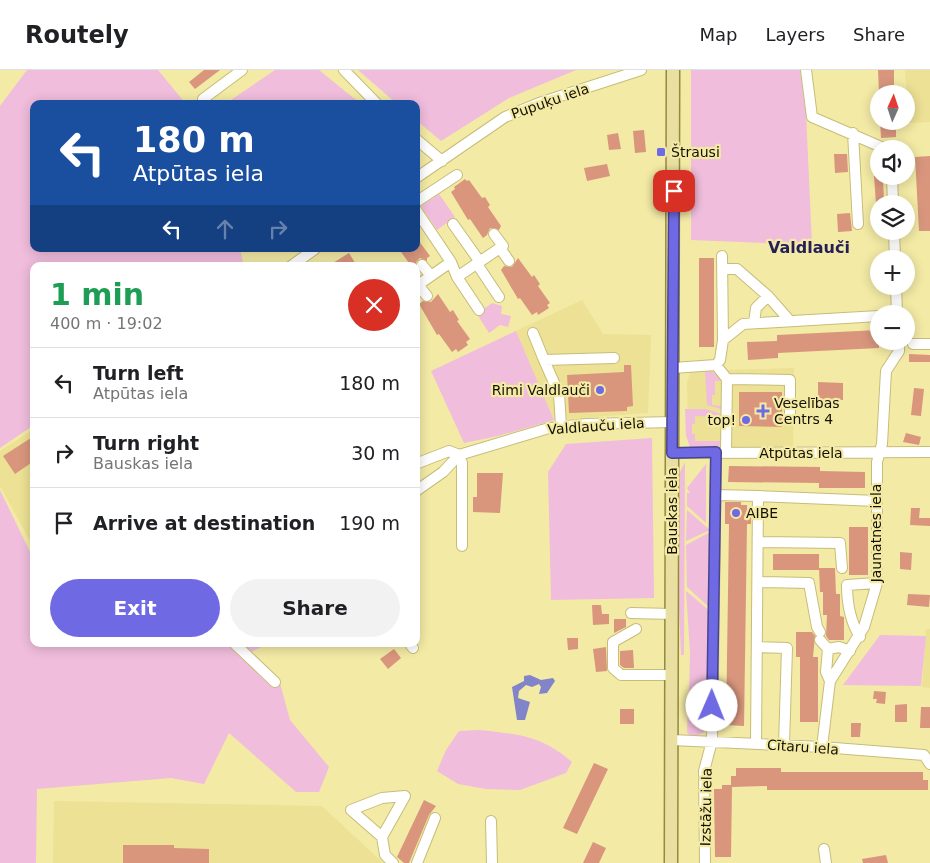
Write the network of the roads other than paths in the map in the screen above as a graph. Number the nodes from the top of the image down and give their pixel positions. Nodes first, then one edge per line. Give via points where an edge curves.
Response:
1 (242, 70) edge
2 (344, 70) edge
3 (641, 70) edge
4 (673, 70) edge
5 (806, 70) edge
6 (203, 98) dead end
7 (373, 100) edge
8 (853, 133) junction
9 (870, 141) edge
10 (420, 142) edge
11 (442, 161) junction
12 (420, 175) edge
13 (457, 175) dead end
14 (420, 199) edge
15 (420, 216) edge
16 (453, 224) dead end
17 (858, 224) dead end
18 (494, 234) dead end
19 (500, 248) junction
20 (311, 252) edge
21 (722, 256) dead end
22 (509, 261) dead end
23 (296, 262) edge
24 (451, 262) junction
25 (478, 263) junction
26 (422, 265) dead end
27 (723, 269) junction
28 (431, 276) junction
29 (457, 277) junction
30 (420, 284) edge
31 (420, 287) edge
32 (427, 296) dead end
33 (499, 296) dead end
34 (768, 296) junction
35 (479, 310) dead end
36 (870, 317) edge
37 (790, 321) junction
38 (754, 323) junction
39 (533, 332) dead end
40 (723, 340) junction
41 (915, 344) edge
42 (930, 344) edge
43 (899, 350) edge
44 (614, 358) dead end
45 (544, 360) junction
46 (716, 365) junction
47 (672, 368) junction
48 (727, 379) junction
49 (790, 419) dead end
50 (673, 422) junction
51 (561, 426) junction
52 (721, 452) junction
53 (878, 452) junction
54 (930, 452) edge
55 (672, 453) junction
56 (459, 456) junction
57 (420, 462) edge
58 (420, 488) edge
59 (717, 495) junction
60 (758, 496) junction
61 (877, 501) junction
62 (758, 542) junction
63 (462, 546) dead end
64 (758, 582) junction
65 (877, 583) junction
66 (847, 584) junction
67 (631, 613) dead end
68 (672, 614) junction
69 (636, 629) dead end
70 (860, 637) junction
71 (238, 647) edge
72 (758, 647) junction
73 (828, 649) junction
74 (850, 651) junction
75 (672, 675) junction
76 (830, 681) junction
77 (275, 682) dead end
78 (672, 740) junction
79 (712, 741) junction
80 (756, 744) junction
81 (784, 745) junction
82 (822, 747) junction
83 (930, 764) edge
84 (435, 818) dead end
85 (490, 821) dead end
86 (382, 836) junction
87 (824, 849) dead end
88 (393, 863) edge
89 (417, 863) edge
90 (492, 863) edge
91 (671, 863) edge
92 (705, 863) edge
93 (826, 863) edge

1 - 6 street
2 - 7 street
3 - 11 street, Pupuķu iela via 505,116
4 - 47 main road, Bauskas iela
5 - 8 street via 812,117
8 - 9 street
8 - 17 street
10 - 11 street
11 - 12 street, Pupuķu iela
13 - 14 street
15 - 24 street
16 - 25 street
18 - 19 street via 503,246
19 - 22 street
19 - 25 street
20 - 23 street
21 - 27 street
24 - 28 street
24 - 29 street
25 - 29 street
25 - 33 street
26 - 28 street
27 - 34 street via 737,270
27 - 40 street
28 - 30 street
29 - 35 street
31 - 32 street
34 - 37 street
34 - 38 street via 756,308
36 - 37 street
37 - 38 street
38 - 40 street via 743,324
39 - 45 street
40 - 46 street via 720,360
41 - 42 street
43 - 53 street, Jaunatnes iela via 886,371 882,444
44 - 45 street
45 - 51 street via 559,394
46 - 47 street
46 - 48 street
47 - 50 main road, Bauskas iela
48 - 49 street via 790,380
48 - 52 street, Izstāžu iela
50 - 51 street, Valdlauču iela
50 - 55 main road, Bauskas iela
51 - 56 street, Valdlauču iela
52 - 53 street, Atpūtas iela
52 - 55 street, Atpūtas iela
52 - 59 street, Izstāžu iela
53 - 54 street, Atpūtas iela
53 - 61 street, Jaunatnes iela
55 - 68 main road, Bauskas iela
56 - 57 street via 449,451
56 - 58 street, Valdlauču iela
56 - 63 street via 462,463
59 - 60 street
59 - 79 street, Izstāžu iela
60 - 61 street
60 - 62 street
61 - 65 street, Jaunatnes iela
62 - 64 street
62 - 66 street via 840,543
64 - 72 street
64 - 73 street via 809,583 821,644
65 - 66 street
65 - 70 street, Jaunatnes iela via 870,614
66 - 70 street via 849,609
67 - 68 street
68 - 75 main road, Bauskas iela
69 - 75 street via 614,642 613,668 621,676
70 - 74 street, Jaunatnes iela
71 - 77 street
72 - 80 street
72 - 81 street via 787,648
73 - 74 street via 839,647
73 - 76 street via 826,672
74 - 76 street, Jaunatnes iela
75 - 78 main road, Bauskas iela
76 - 82 street, Jaunatnes iela
78 - 79 street, Cītaru iela
78 - 91 main road, Bauskas iela
79 - 80 street, Cītaru iela
79 - 92 street, Izstāžu iela via 704,771
80 - 81 street, Cītaru iela
81 - 82 street, Cītaru iela
82 - 83 street, Cītaru iela via 924,755
84 - 89 street
85 - 90 street
86 - 86 street via 351,810 382,798 405,796
86 - 88 street via 385,855
87 - 93 street

